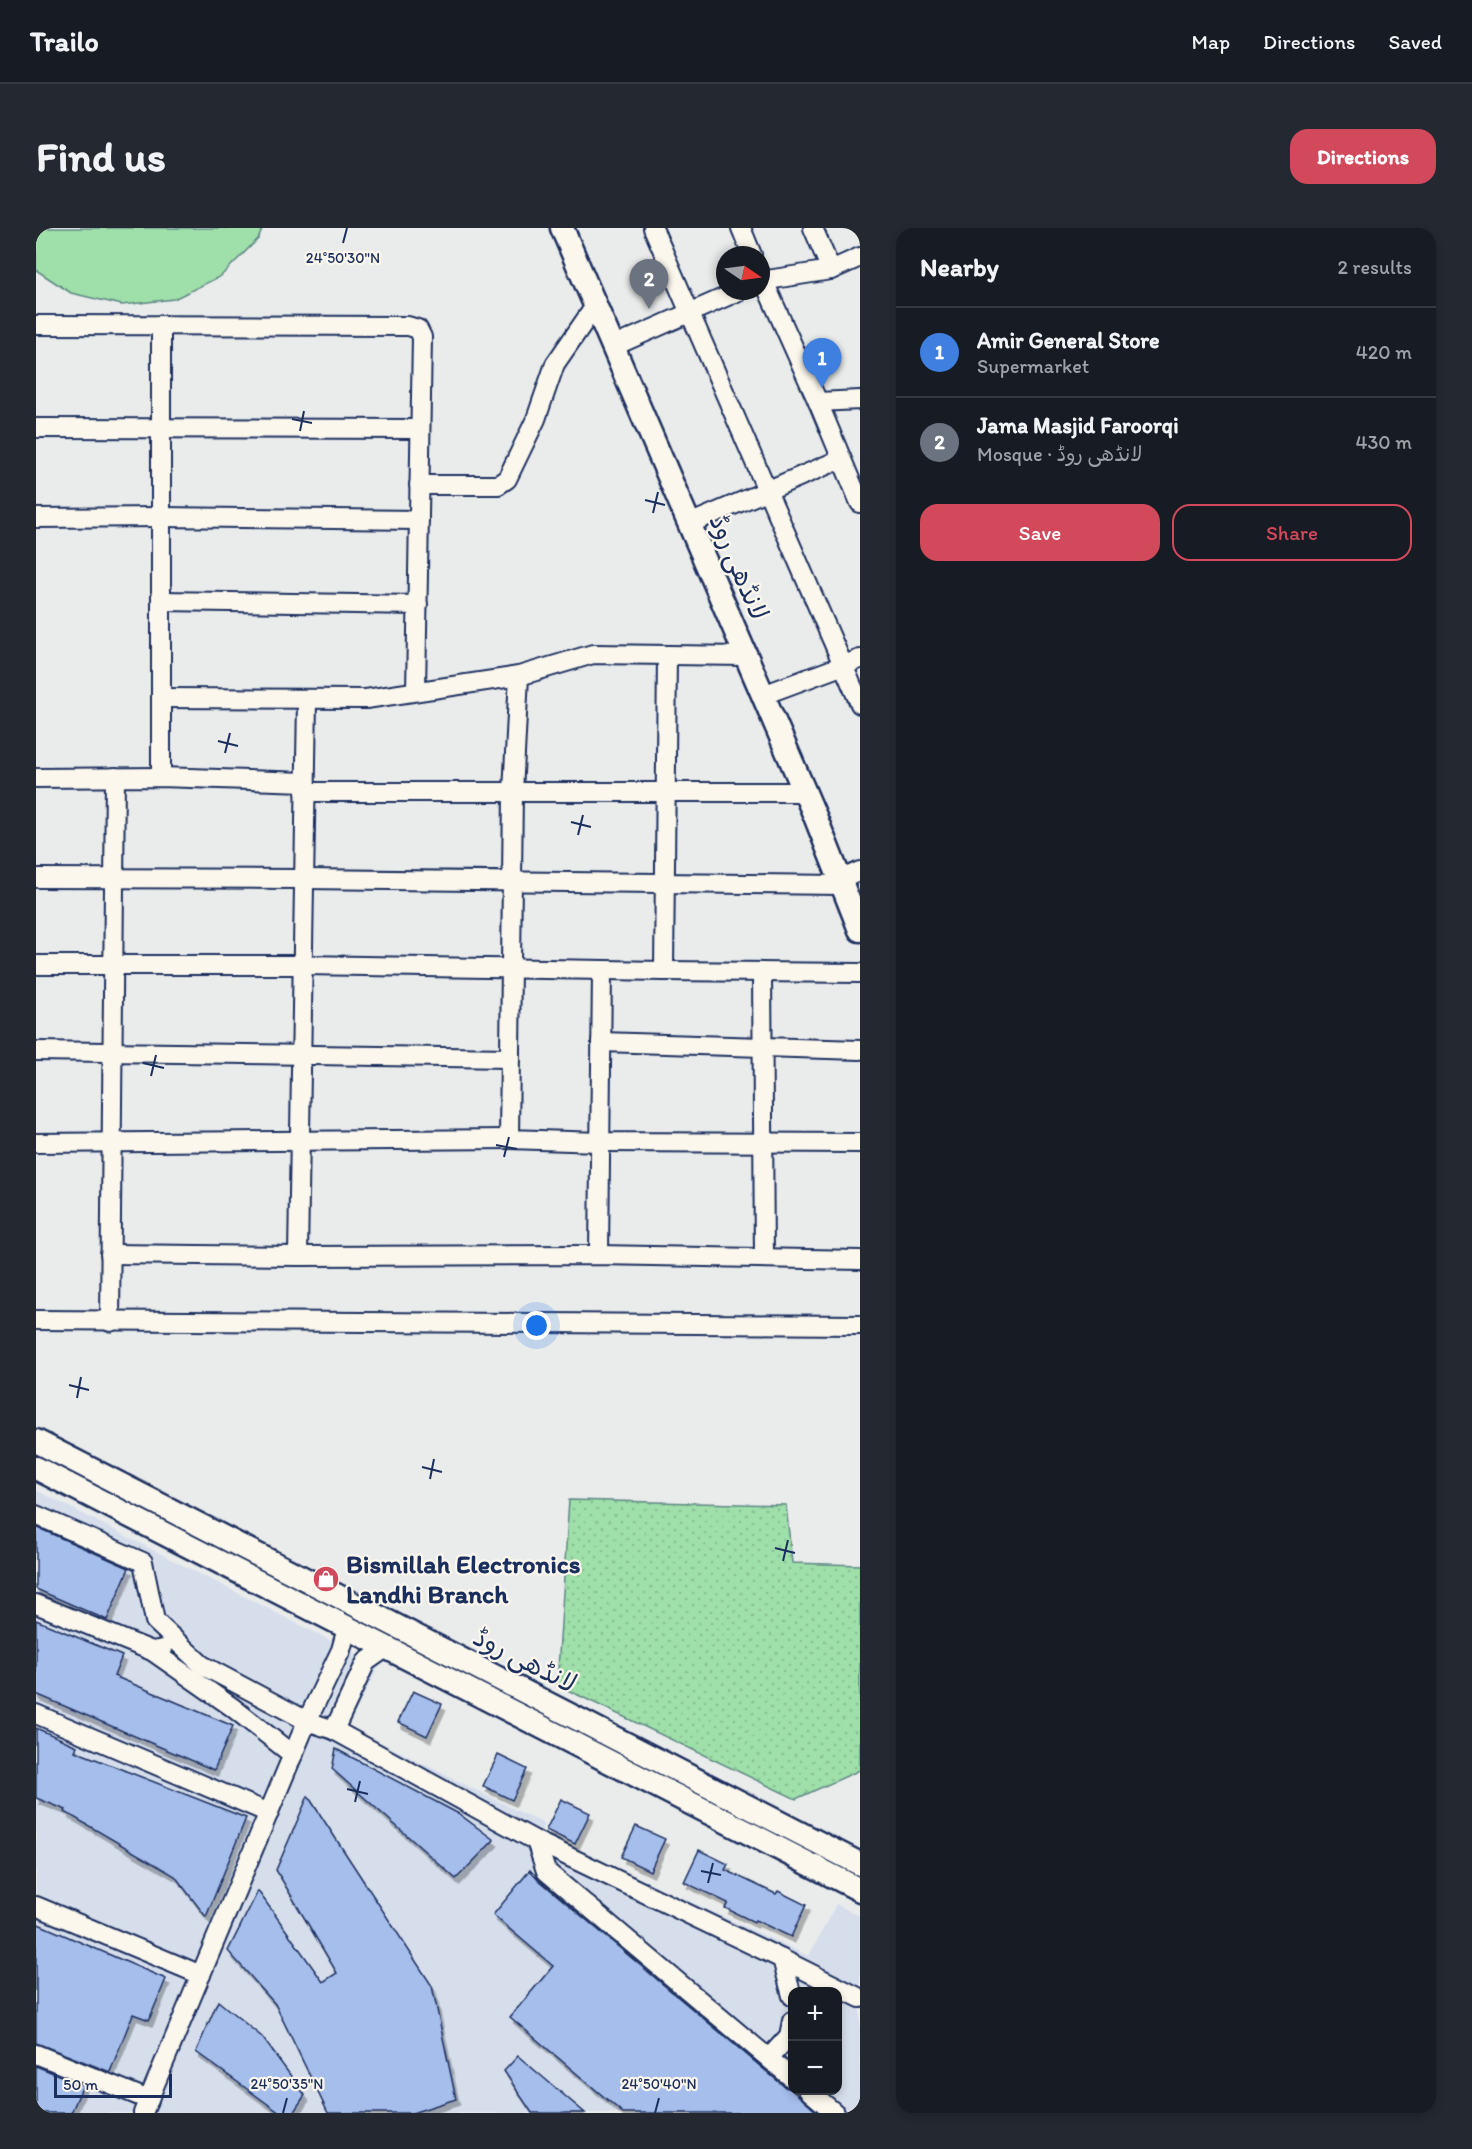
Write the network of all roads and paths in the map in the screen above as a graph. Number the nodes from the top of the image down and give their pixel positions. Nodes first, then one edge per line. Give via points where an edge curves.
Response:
1 (562, 228) edge
2 (653, 228) edge
3 (741, 228) edge
4 (813, 228) edge
5 (748, 246) edge
6 (860, 257) edge
7 (831, 270) junction
8 (770, 278) edge
9 (770, 297) edge
10 (718, 300) edge
11 (595, 306) junction
12 (691, 312) junction
13 (36, 325) edge
14 (162, 325) junction
15 (612, 346) junction
16 (860, 400) edge
17 (818, 402) junction
18 (36, 428) edge
19 (162, 428) junction
20 (420, 429) junction
21 (841, 459) junction
22 (419, 485) junction
23 (768, 490) junction
24 (860, 501) edge
25 (161, 517) junction
26 (36, 518) edge
27 (419, 520) junction
28 (689, 524) junction
29 (161, 601) junction
30 (418, 605) junction
31 (667, 655) junction
32 (746, 656) junction
33 (851, 662) edge
34 (519, 676) junction
35 (416, 691) junction
36 (763, 695) junction
37 (161, 698) junction
38 (307, 700) junction
39 (860, 704) edge
40 (115, 777) junction
41 (161, 777) junction
42 (36, 778) edge
43 (305, 787) junction
44 (513, 792) junction
45 (666, 792) junction
46 (805, 792) junction
47 (36, 878) edge
48 (114, 878) junction
49 (304, 879) junction
50 (848, 879) edge
51 (512, 881) junction
52 (665, 883) junction
53 (860, 930) edge
54 (36, 965) edge
55 (114, 965) junction
56 (303, 965) junction
57 (511, 970) junction
58 (602, 971) junction
59 (664, 971) junction
60 (762, 972) junction
61 (860, 973) edge
62 (601, 1042) junction
63 (762, 1047) junction
64 (860, 1050) edge
65 (36, 1051) edge
66 (113, 1051) junction
67 (302, 1053) junction
68 (510, 1058) junction
69 (510, 1139) junction
70 (112, 1142) junction
71 (300, 1142) junction
72 (600, 1142) junction
73 (763, 1142) junction
74 (36, 1143) edge
75 (860, 1143) edge
76 (110, 1254) junction
77 (599, 1255) junction
78 (298, 1256) junction
79 (764, 1258) junction
80 (860, 1260) edge
81 (36, 1320) edge
82 (110, 1322) junction
83 (860, 1325) edge
84 (36, 1441) edge
85 (36, 1468) edge
86 (96, 1472) junction
87 (85, 1493) junction
88 (36, 1515) edge
89 (342, 1599) junction
90 (36, 1604) edge
91 (341, 1625) junction
92 (399, 1628) junction
93 (180, 1645) junction
94 (386, 1648) junction
95 (152, 1651) junction
96 (36, 1714) edge
97 (307, 1721) junction
98 (334, 1730) junction
99 (293, 1755) junction
100 (269, 1813) junction
101 (781, 1824) junction
102 (810, 1839) junction
103 (536, 1841) junction
104 (771, 1844) junction
105 (801, 1860) junction
106 (860, 1864) edge
107 (860, 1890) edge
108 (36, 1906) edge
109 (782, 1959) junction
110 (201, 1975) junction
111 (790, 1987) edge
112 (860, 1998) edge
113 (788, 2037) edge
114 (36, 2054) edge
115 (769, 2058) junction
116 (788, 2075) edge
117 (813, 2095) edge
118 (146, 2107) edge
119 (835, 2113) edge

1 - 11 main road, لانڈھی روڈ
2 - 12 street
3 - 5 street
4 - 7 street
6 - 7 street
7 - 8 street
9 - 17 street
10 - 12 street
11 - 15 main road, لانڈھی روڈ
11 - 22 street via 555,364 536,419 507,479 498,485
12 - 15 street
12 - 23 street
13 - 14 street
14 - 19 street
14 - 20 street via 418,329 422,337
15 - 28 main road, لانڈھی روڈ
16 - 17 street
17 - 21 street
18 - 19 street
19 - 20 street
19 - 25 street
20 - 22 street
21 - 23 street
21 - 24 street
22 - 27 street
23 - 28 street
23 - 33 street
25 - 26 street
25 - 27 street
25 - 29 street
27 - 30 street
28 - 32 main road, لانڈھی روڈ
29 - 30 street
29 - 37 street
30 - 35 street
31 - 32 street
31 - 34 street via 593,654
31 - 45 street
32 - 36 main road, لانڈھی روڈ
33 - 36 street
33 - 39 street
34 - 35 street
34 - 44 street
35 - 38 street via 366,699
36 - 46 main road, لانڈھی روڈ
37 - 38 street
37 - 41 street
38 - 43 street
40 - 41 street
40 - 42 street
40 - 48 street
41 - 43 street
43 - 44 street
43 - 49 street
44 - 45 street
44 - 51 street
45 - 46 street
45 - 52 street
46 - 50 main road, لانڈھی روڈ
47 - 48 street
48 - 49 street
48 - 55 street
49 - 51 street
49 - 56 street
50 - 52 street
50 - 53 main road, لانڈھی روڈ
51 - 52 street
51 - 57 street
52 - 59 street
54 - 55 street
55 - 56 street
55 - 66 street
56 - 57 street
56 - 67 street
57 - 58 street
57 - 68 street
58 - 59 street
58 - 62 street
59 - 60 street
60 - 61 street
60 - 63 street
62 - 63 street
62 - 72 street
63 - 64 street
63 - 73 street
65 - 66 street
66 - 67 street
66 - 70 street
67 - 68 street
67 - 71 street
68 - 69 street
69 - 71 street
69 - 72 street
70 - 71 street
70 - 74 street
70 - 76 street
71 - 78 street
72 - 73 street
72 - 77 street
73 - 75 street
73 - 79 street
76 - 78 street
76 - 82 street
77 - 78 street
77 - 79 street
79 - 80 street
81 - 82 street
82 - 83 street
84 - 86 main road, لانڈھی روڈ
85 - 87 main road, لانڈھی روڈ
86 - 87 main road
86 - 89 main road, لانڈھی روڈ
87 - 91 main road, لانڈھی روڈ
88 - 93 street via 143,1562 155,1621
89 - 91 main road via 348,1605 348,1613
89 - 92 main road, لانڈھی روڈ
90 - 95 street
91 - 94 main road, لانڈھی روڈ
91 - 97 street via 341,1650
92 - 94 main road via 385,1630 382,1637
92 - 101 main road, لانڈھی روڈ
93 - 95 street
93 - 97 street via 202,1665
94 - 98 street via 366,1662
94 - 104 main road, لانڈھی روڈ
95 - 99 street
96 - 100 street
97 - 98 street
97 - 99 street
98 - 103 street
99 - 100 street
100 - 110 street
101 - 102 main road, لانڈھی روڈ
101 - 104 main road via 785,1837
102 - 105 main road via 800,1847
102 - 106 main road, لانڈھی روڈ
103 - 109 street
103 - 115 street via 546,1871
104 - 105 main road, لانڈھی روڈ
105 - 107 main road, لانڈھی روڈ
108 - 110 street
109 - 111 street
109 - 112 street
110 - 118 street
113 - 115 street
114 - 118 street
115 - 116 street
117 - 119 street

